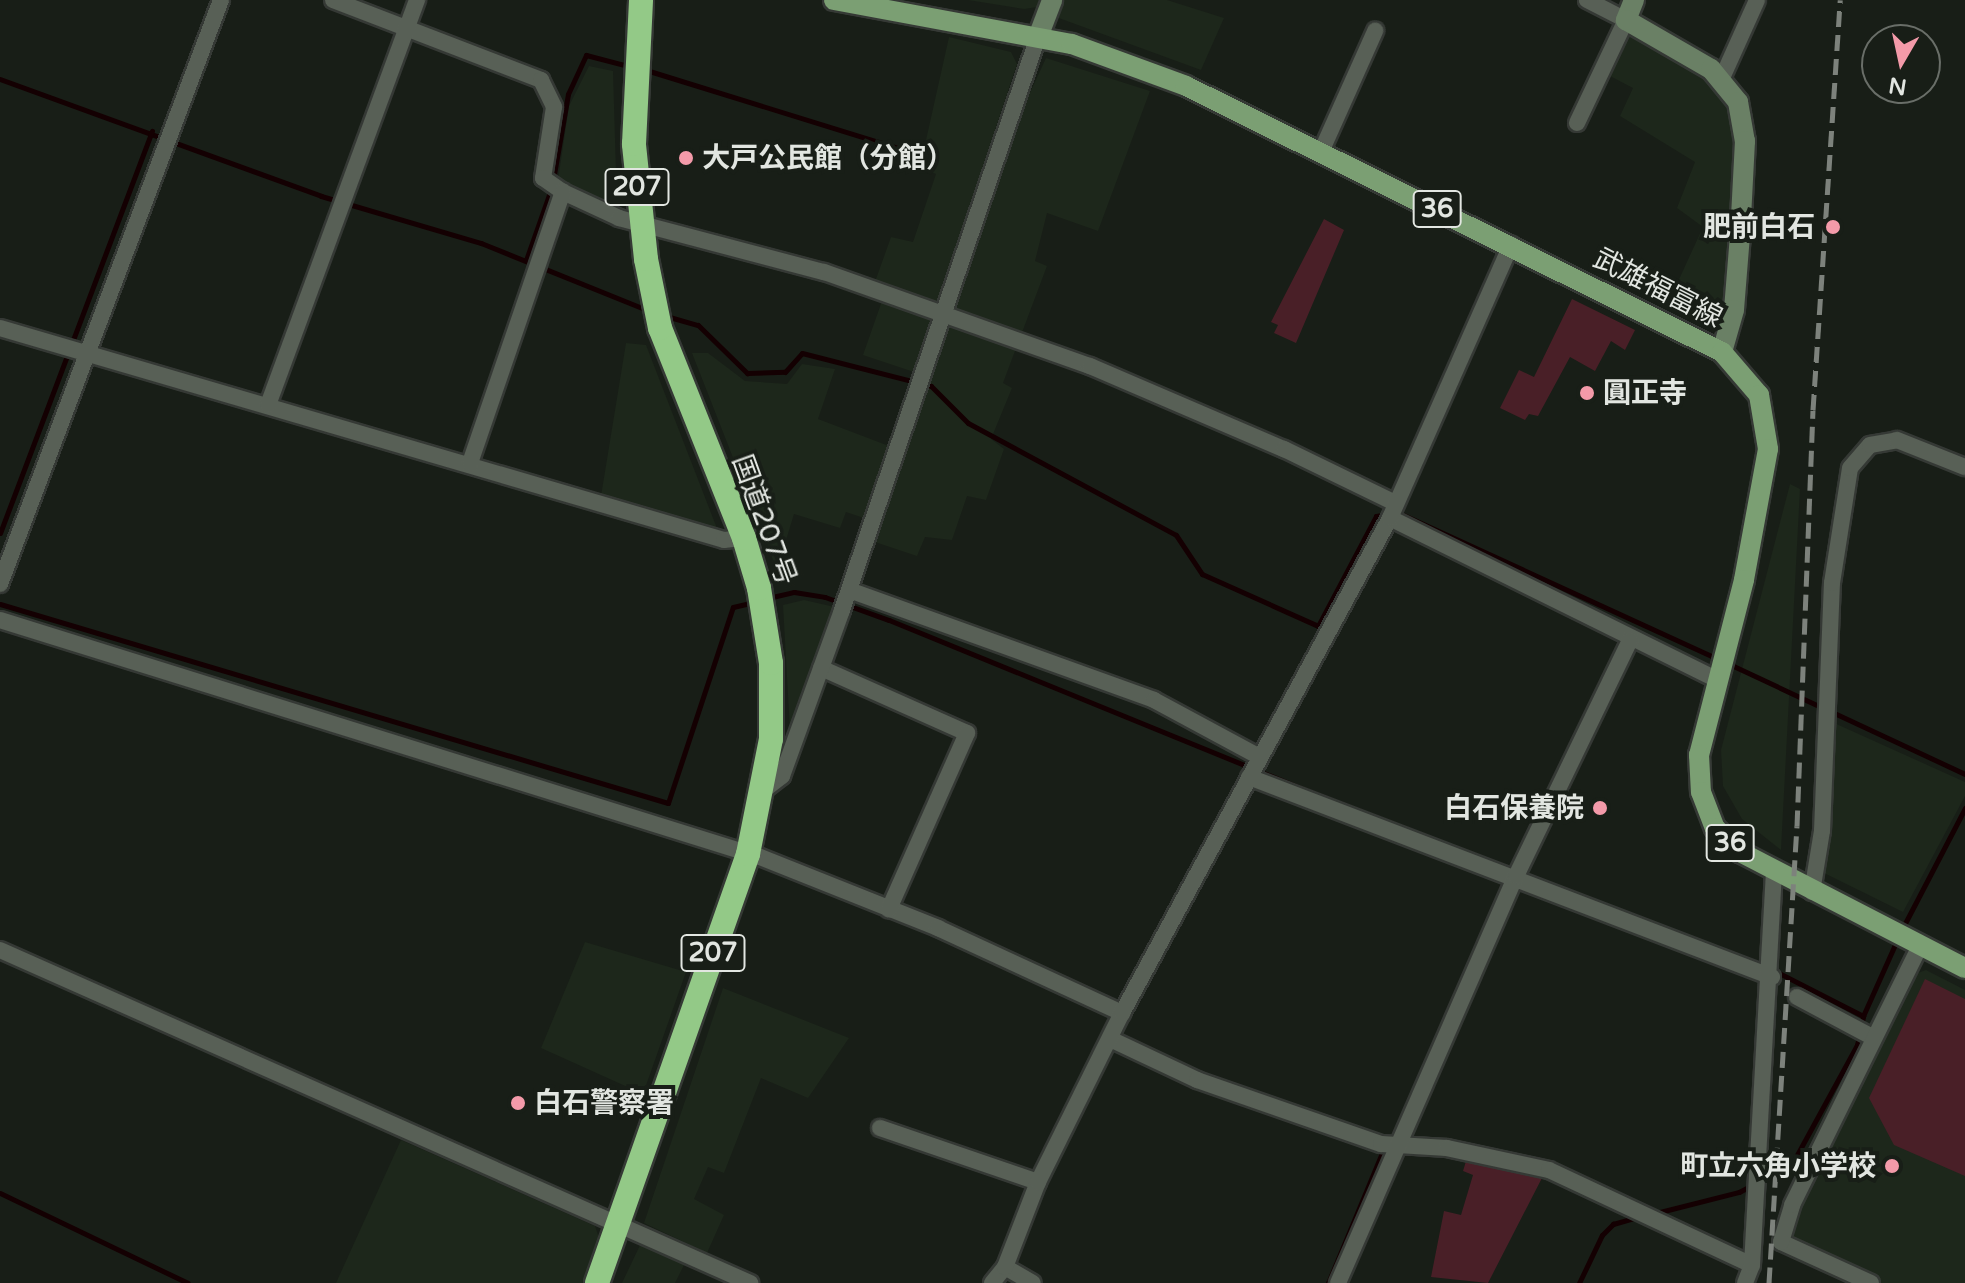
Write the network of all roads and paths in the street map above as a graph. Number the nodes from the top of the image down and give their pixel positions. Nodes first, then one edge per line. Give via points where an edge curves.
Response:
1 (221, 0) edge
2 (333, 0) edge
3 (417, 0) edge
4 (641, 0) edge
5 (834, 0) edge
6 (1052, 0) edge
7 (1587, 0) edge
8 (1634, 0) edge
9 (1757, 0) edge
10 (1626, 20) junction
11 (408, 26) junction
12 (1375, 31) dead end
13 (1038, 37) junction
14 (1722, 78) junction
15 (1577, 123) dead end
16 (1321, 152) junction
17 (555, 187) junction
18 (641, 224) junction
19 (1511, 245) junction
20 (943, 312) junction
21 (0, 328) edge
22 (76, 349) junction
23 (1722, 352) junction
24 (268, 405) junction
25 (470, 463) junction
26 (1965, 467) edge
27 (1392, 511) junction
28 (744, 538) junction
29 (0, 584) edge
30 (846, 599) junction
31 (0, 620) edge
32 (1630, 640) junction
33 (821, 668) junction
34 (1721, 669) junction
35 (1254, 768) junction
36 (764, 790) junction
37 (748, 854) junction
38 (1774, 872) junction
39 (1519, 878) junction
40 (1812, 892) junction
41 (889, 909) junction
42 (1914, 943) junction
43 (0, 950) edge
44 (1965, 968) edge
45 (1772, 970) junction
46 (1797, 997) dead end
47 (1122, 1013) junction
48 (1871, 1036) junction
49 (1110, 1039) junction
50 (880, 1128) dead end
51 (1394, 1141) junction
52 (1038, 1182) junction
53 (617, 1223) junction
54 (1752, 1265) junction
55 (1005, 1267) junction
56 (597, 1283) edge
57 (750, 1283) edge
58 (992, 1283) edge
59 (1033, 1283) edge
60 (1338, 1283) edge
61 (1745, 1283) edge
62 (1871, 1283) edge

1 - 22 street via 165,151
2 - 11 street
3 - 11 street
4 - 18 highway, 国道207号 / 207 via 634,68
5 - 13 main road, 武雄福富線 / 36
6 - 13 main road
7 - 10 street
8 - 10 main road
9 - 14 street
10 - 14 main road
10 - 15 street
11 - 17 street via 541,80 554,107 542,172
11 - 24 street
12 - 16 street
13 - 16 main road, 武雄福富線 / 36 via 1110,56 1186,86
13 - 20 street
14 - 23 main road via 1738,102 1745,141 1734,310
16 - 19 main road, 武雄福富線 / 36
17 - 18 street
17 - 25 street
18 - 20 street via 824,272
18 - 28 highway, 国道207号 / 207 via 660,328
19 - 23 main road, 武雄福富線 / 36
19 - 27 street
20 - 27 street via 1090,366 1284,449
20 - 30 street
21 - 22 street
22 - 24 street
22 - 29 street
23 - 34 main road, 武雄福富線 / 36 via 1744,371 1759,395 1768,449
24 - 25 street
25 - 28 street via 724,540
26 - 40 street via 1897,440 1870,445 1854,459 1832,583 1822,831
27 - 32 street
27 - 35 street
28 - 36 highway, 国道207号 / 207 via 759,588 771,663
30 - 33 street
30 - 35 street via 1154,700
31 - 37 street
32 - 34 street
32 - 39 street
33 - 36 street via 782,776
33 - 41 street via 967,733
34 - 38 main road, 武雄福富線 / 36 via 1699,755 1701,792 1715,828 1740,852
35 - 39 street
35 - 47 street
36 - 37 highway, 国道207号 / 207
37 - 41 street
37 - 53 highway, 国道207号 / 207
38 - 40 main road, 武雄福富線 / 36
38 - 45 street
39 - 45 street
39 - 51 street
40 - 42 main road, 武雄福富線 / 36
41 - 47 street
42 - 44 main road, 武雄福富線 / 36
42 - 48 street
43 - 53 street
45 - 54 street
46 - 48 street
47 - 49 street
48 - 62 street via 1792,1205 1781,1242
49 - 51 street via 1197,1080
49 - 52 street
50 - 52 street
51 - 54 street via 1549,1170
51 - 60 street
52 - 55 street
53 - 56 highway, 国道207号 / 207
53 - 57 street
54 - 61 street
55 - 58 street
55 - 59 street

